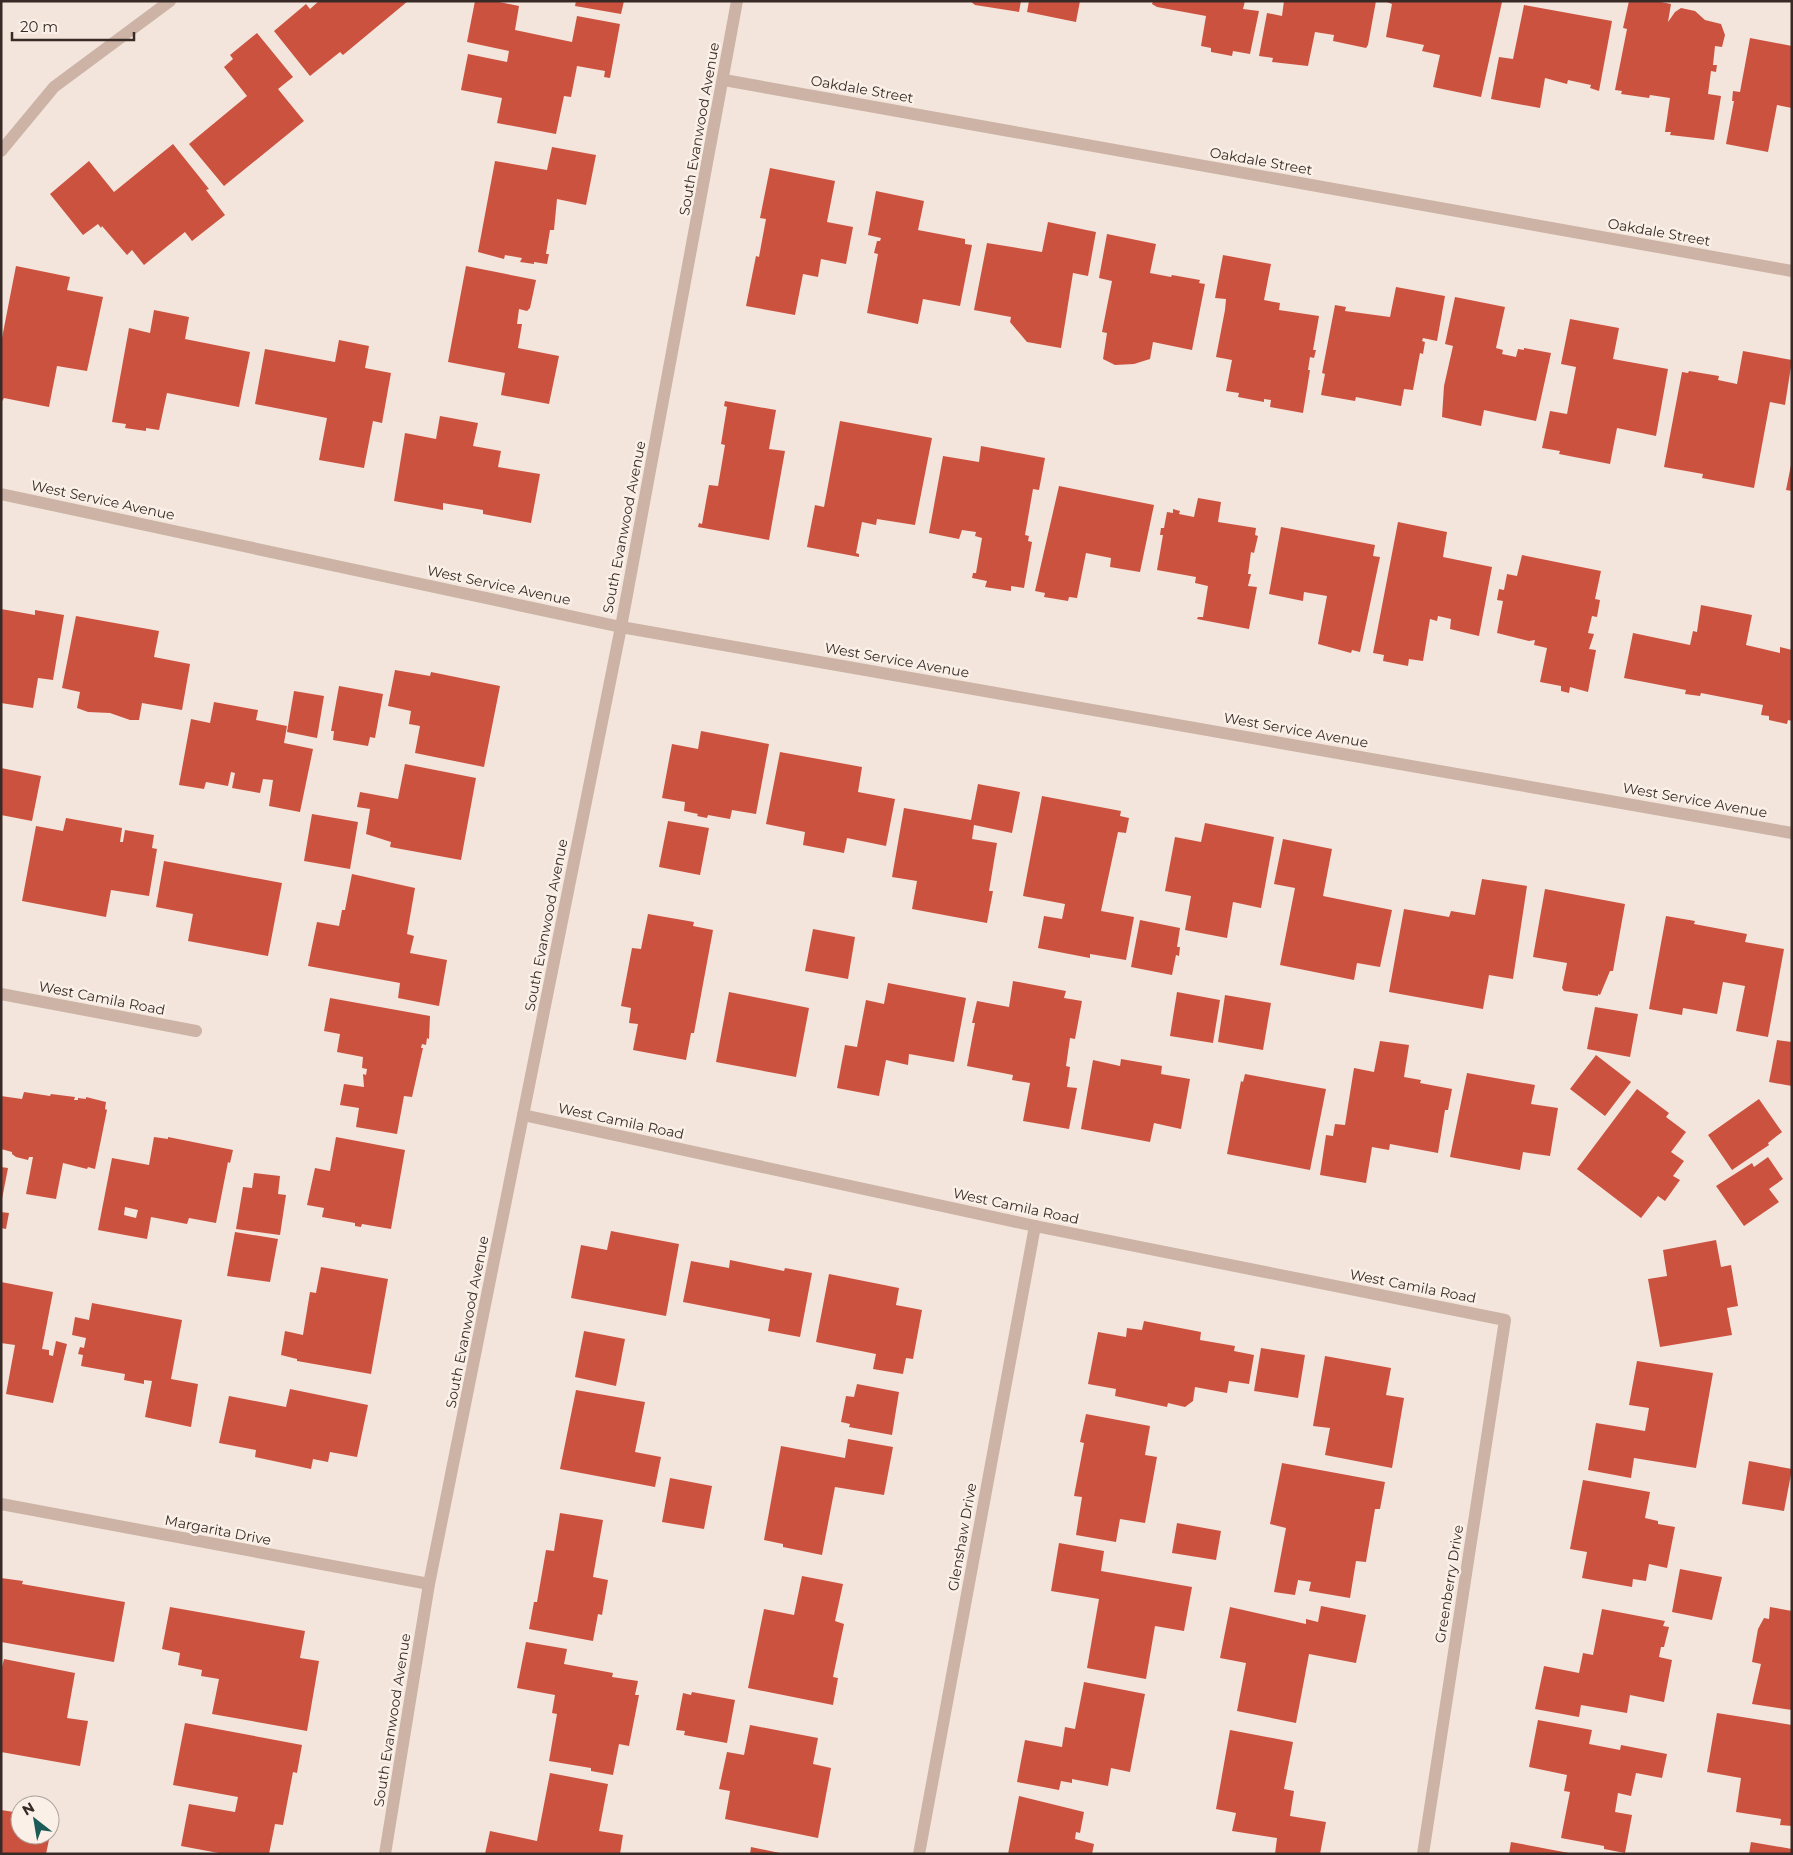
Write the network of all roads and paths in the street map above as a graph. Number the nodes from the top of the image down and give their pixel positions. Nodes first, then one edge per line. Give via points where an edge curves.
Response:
1 (170, 1) edge
2 (737, 1) edge
3 (724, 80) junction
4 (1, 151) edge
5 (1792, 271) edge
6 (1, 494) edge
7 (620, 626) junction
8 (1792, 833) edge
9 (1, 994) edge
10 (196, 1032) dead end
11 (523, 1116) junction
12 (1035, 1226) junction
13 (1505, 1320) joint
14 (1, 1504) edge
15 (429, 1584) junction
16 (385, 1854) edge
17 (919, 1854) edge
18 (1424, 1854) edge

1 - 4 street via 54,87
2 - 3 street, South Evanwood Avenue
3 - 5 street, Oakdale Street
3 - 7 street, South Evanwood Avenue
6 - 7 street, West Service Avenue
7 - 8 street, West Service Avenue
7 - 11 street, South Evanwood Avenue
9 - 10 street, West Camila Road
11 - 12 street, West Camila Road
11 - 15 street, South Evanwood Avenue
12 - 13 street, West Camila Road
12 - 17 street, Glenshaw Drive
13 - 18 street, Greenberry Drive
14 - 15 street, Margarita Drive
15 - 16 street, South Evanwood Avenue

